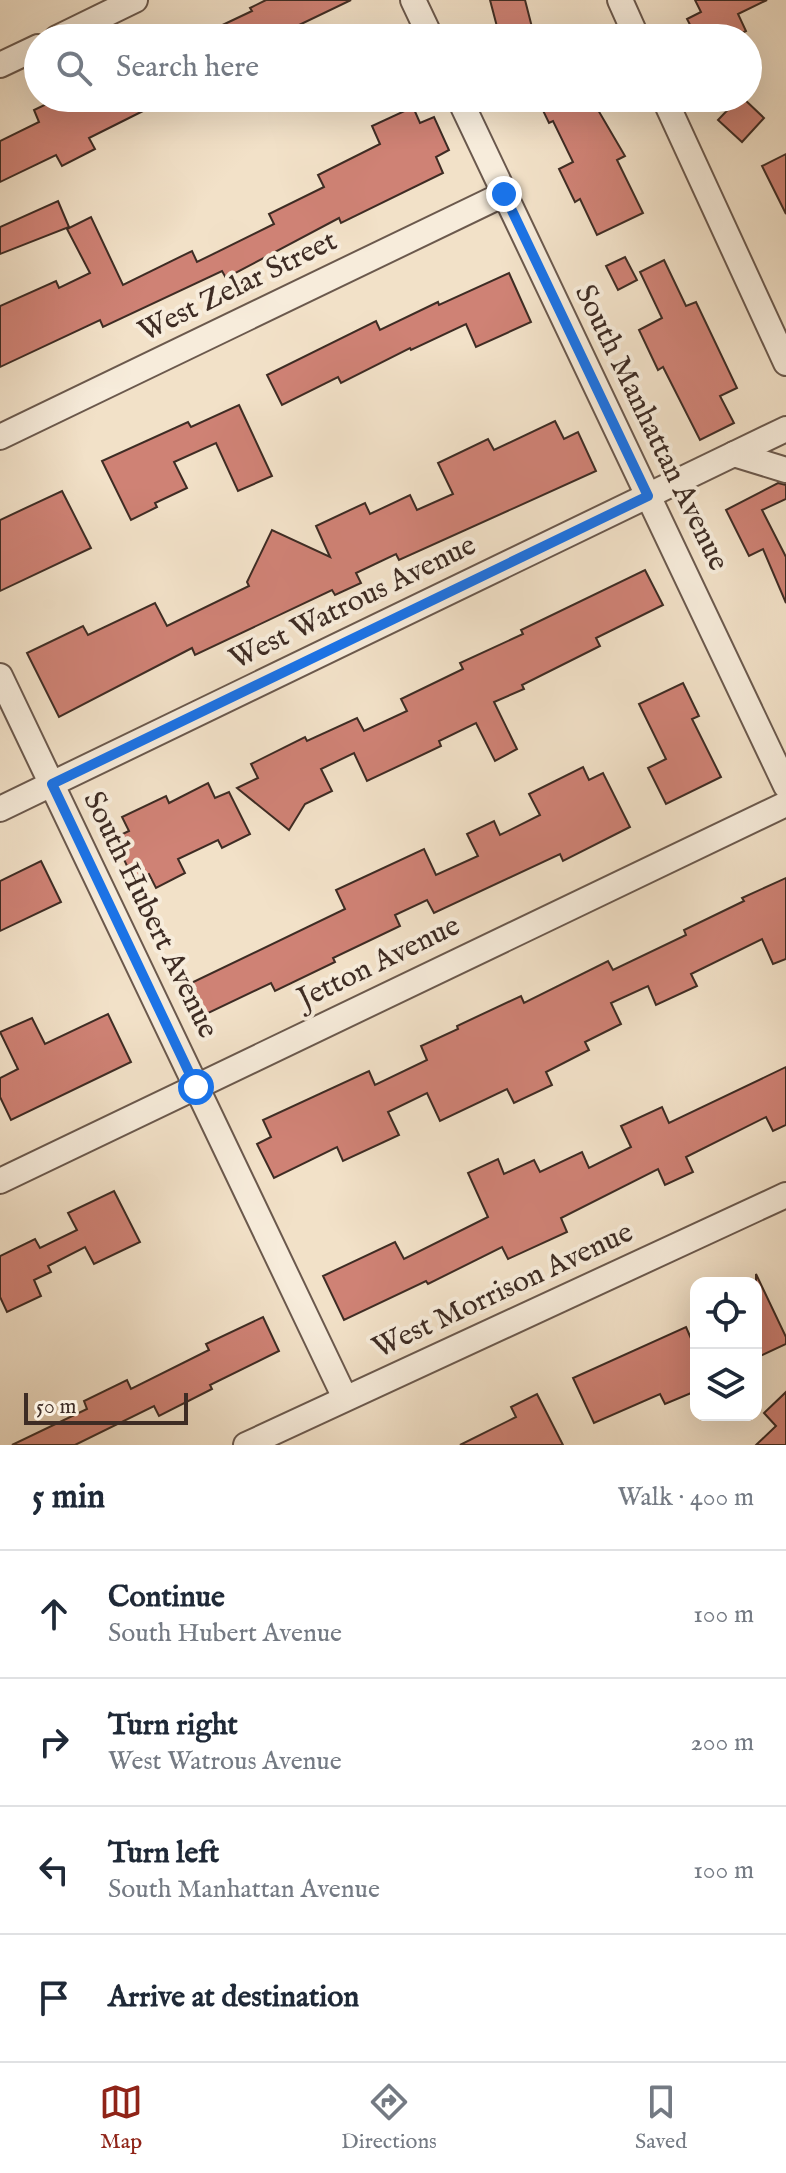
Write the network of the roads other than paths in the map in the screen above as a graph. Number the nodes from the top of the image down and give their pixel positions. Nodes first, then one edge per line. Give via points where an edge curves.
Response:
1 (135, 0) edge
2 (413, 0) edge
3 (620, 0) edge
4 (86, 24) edge
5 (424, 24) edge
6 (631, 24) edge
7 (24, 54) edge
8 (0, 65) edge
9 (466, 112) edge
10 (670, 112) edge
11 (504, 194) junction
12 (786, 363) edge
13 (786, 429) edge
14 (0, 437) edge
15 (734, 454) junction
16 (786, 470) edge
17 (648, 496) junction
18 (0, 676) edge
19 (52, 784) junction
20 (786, 786) edge
21 (786, 804) edge
22 (0, 809) edge
23 (196, 1087) junction
24 (0, 1181) edge
25 (786, 1195) edge
26 (345, 1398) junction
27 (246, 1445) edge

1 - 4 street
2 - 5 street
3 - 6 street
7 - 8 street
9 - 11 street, South Manhattan Avenue
10 - 12 street
11 - 14 street, West Zelar Street
11 - 17 street, South Manhattan Avenue
13 - 15 street, West Watrous Avenue
15 - 16 street
15 - 17 street, West Watrous Avenue
17 - 19 street, West Watrous Avenue
17 - 20 street, South Manhattan Avenue
18 - 19 street, South Hubert Avenue
19 - 22 street, West Watrous Avenue
19 - 23 street, South Hubert Avenue
21 - 23 street, Jetton Avenue
23 - 24 street, Jetton Avenue
23 - 26 street, South Hubert Avenue
25 - 26 street, West Morrison Avenue
26 - 27 street, West Morrison Avenue

